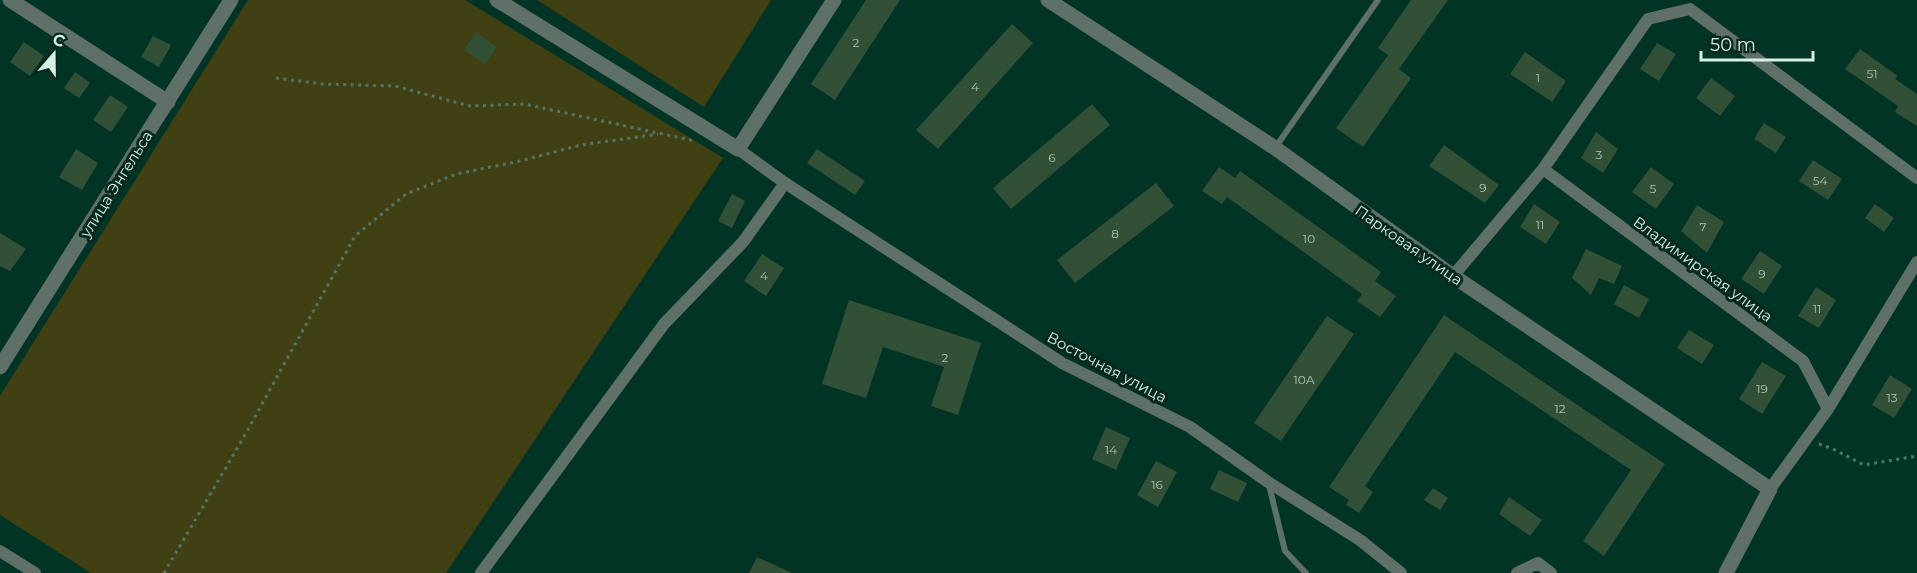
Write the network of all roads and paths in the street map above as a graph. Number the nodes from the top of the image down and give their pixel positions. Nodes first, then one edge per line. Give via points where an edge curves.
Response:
1 (10, 0) edge
2 (231, 0) edge
3 (497, 0) edge
4 (834, 0) edge
5 (1048, 0) edge
6 (1377, 0) edge
7 (276, 78) dead end
8 (168, 102) junction
9 (658, 134) junction
10 (704, 142) dead end
11 (1275, 148) junction
12 (738, 149) junction
13 (1543, 169) junction
14 (1917, 178) edge
15 (785, 183) junction
16 (1917, 262) edge
17 (1453, 276) junction
18 (0, 367) edge
19 (1828, 409) junction
20 (1806, 440) junction
21 (1917, 456) edge
22 (1268, 482) junction
23 (1770, 489) junction
24 (0, 551) edge
25 (35, 573) edge
26 (164, 573) edge
27 (481, 573) edge
28 (1306, 573) edge
29 (1401, 573) edge
30 (1517, 573) edge
31 (1551, 573) edge
32 (1726, 573) edge

1 - 8 street
2 - 8 street, улица Энгельса
3 - 12 street
4 - 12 street
5 - 11 street, Парковая улица
6 - 11 lane
7 - 9 path via 394,86 470,106 524,104
8 - 18 street, улица Энгельса
9 - 10 path
9 - 26 path via 581,145 456,174 406,194 355,236
11 - 17 street, Парковая улица
12 - 15 street, Восточная улица
13 - 14 street via 1648,19 1690,9
13 - 17 street
13 - 19 street, Владимирская улица via 1803,361
15 - 22 street, Восточная улица via 1062,363 1190,427
15 - 27 street via 743,242 664,324
16 - 19 street
17 - 23 street, Парковая улица
19 - 20 street
20 - 21 path via 1864,465
20 - 23 street
22 - 28 lane via 1285,550
22 - 29 street, Восточная улица via 1360,540
23 - 32 street
24 - 25 street
30 - 31 street via 1538,563

